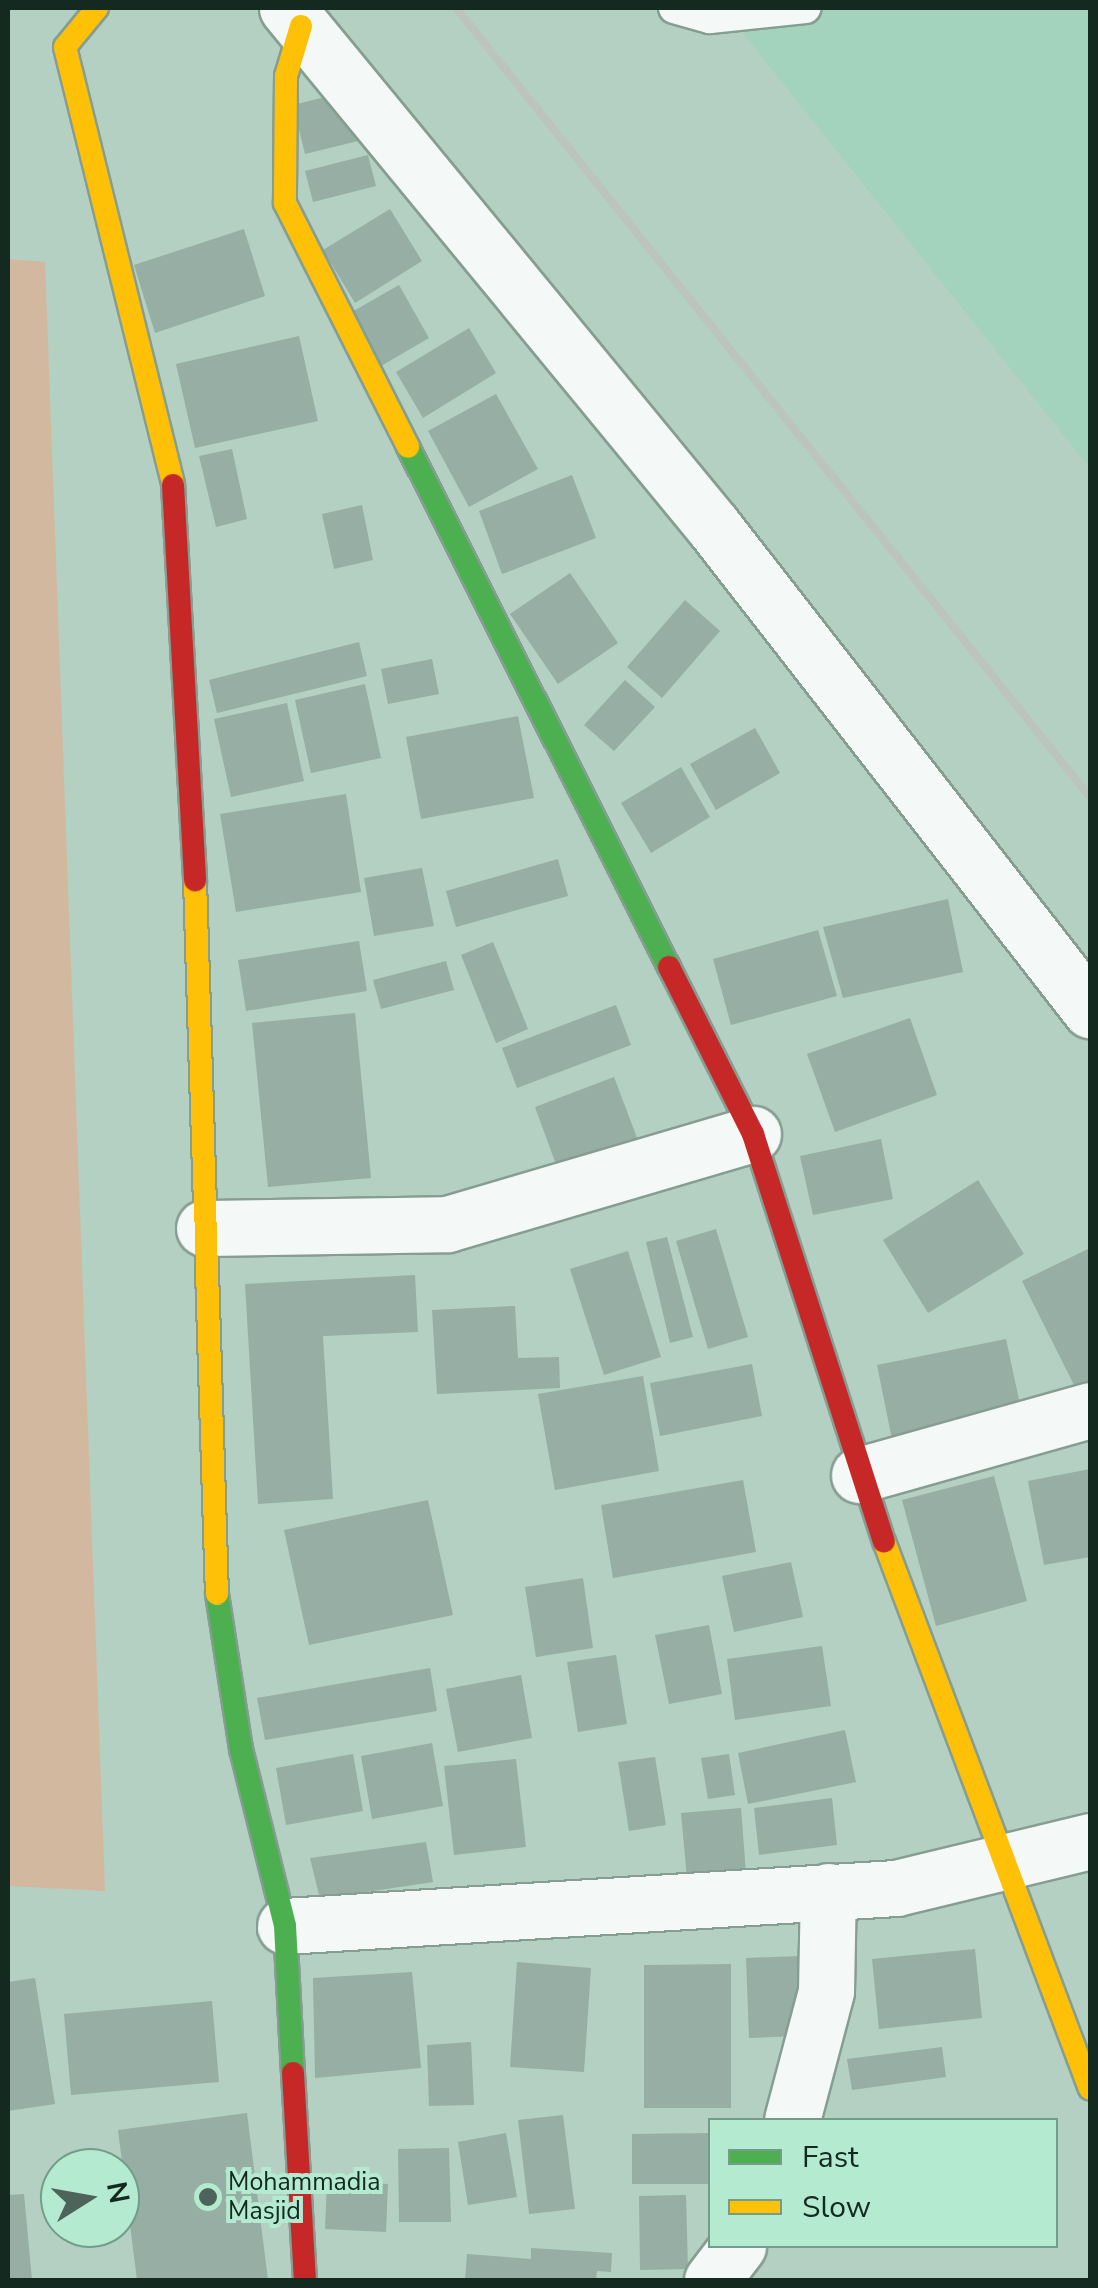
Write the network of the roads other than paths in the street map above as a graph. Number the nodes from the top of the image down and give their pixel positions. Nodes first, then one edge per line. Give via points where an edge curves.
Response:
1 (97, 8) edge
2 (674, 8) edge
3 (805, 8) edge
4 (294, 16) edge
5 (1090, 1010) edge
6 (753, 1134) junction
7 (204, 1228) junction
8 (1090, 1410) edge
9 (860, 1474) junction
10 (1090, 1841) edge
11 (1002, 1862) junction
12 (828, 1891) junction
13 (285, 1926) junction
14 (1090, 2088) edge
15 (793, 2118) edge
16 (736, 2248) edge
17 (305, 2280) edge
18 (712, 2280) edge

1 - 7 street via 65,47 172,473 190,680
2 - 3 lane via 710,18
4 - 5 street via 713,526
4 - 6 street via 286,76 285,203
6 - 7 street via 447,1224
6 - 9 street
7 - 13 street via 214,1574 241,1749
8 - 9 street
9 - 11 street
10 - 11 street
11 - 12 street via 896,1888
11 - 14 street
12 - 13 street
12 - 15 street via 826,1991
13 - 17 street
16 - 18 street

